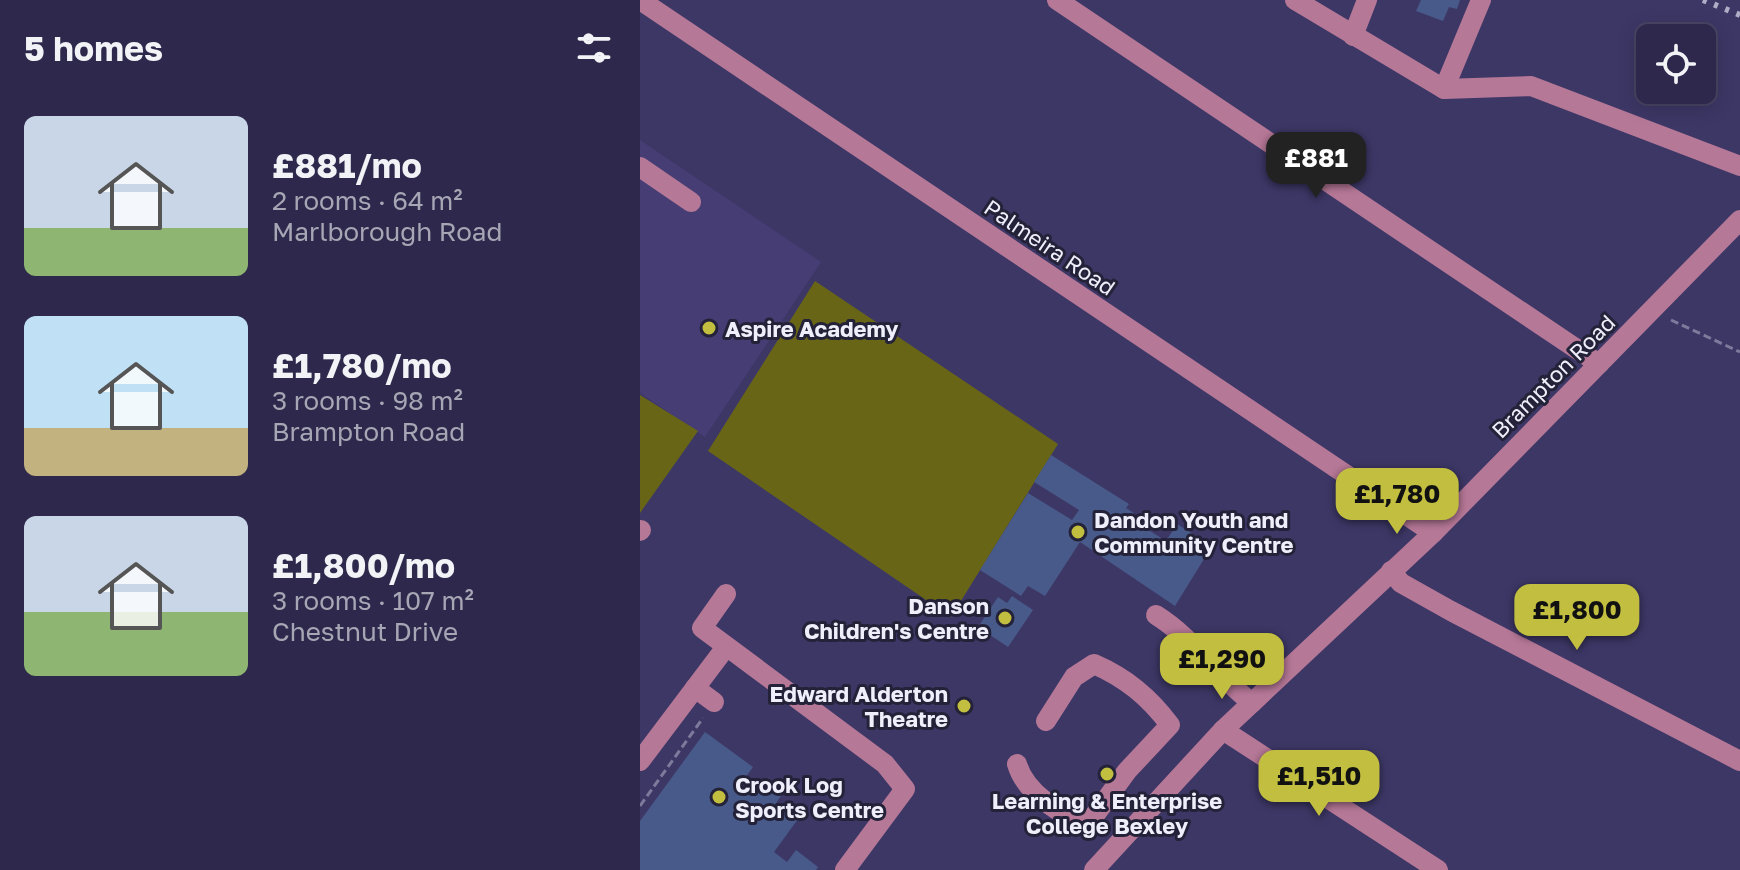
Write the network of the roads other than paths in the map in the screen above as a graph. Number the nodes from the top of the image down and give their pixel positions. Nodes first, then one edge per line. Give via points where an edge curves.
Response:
1 (640, 0) edge
2 (1057, 0) edge
3 (1295, 0) edge
4 (1367, 0) edge
5 (1481, 0) edge
6 (1353, 36) junction
7 (1444, 89) junction
8 (1740, 166) edge
9 (640, 167) edge
10 (691, 202) dead end
11 (1740, 220) edge
12 (1599, 364) junction
13 (1433, 533) junction
14 (1391, 571) junction
15 (726, 594) dead end
16 (1156, 615) dead end
17 (726, 647) junction
18 (695, 688) junction
19 (714, 702) road end
20 (1252, 703) junction
21 (1046, 721) dead end
22 (1223, 730) junction
23 (640, 761) edge
24 (1740, 761) edge
25 (1017, 764) dead end
26 (1105, 805) junction
27 (1132, 826) junction
28 (845, 870) edge
29 (1094, 870) edge
30 (1438, 870) edge

1 - 13 street, Palmeira Road
2 - 12 street
3 - 6 street
4 - 6 street
5 - 7 street
6 - 7 street
7 - 8 street via 1531,86
9 - 10 street
11 - 12 street, Brampton Road
12 - 13 street, Brampton Road
13 - 14 street, Brampton Road
14 - 20 street, Brampton Road
14 - 24 street via 1401,583 1451,611
15 - 17 street via 702,628
16 - 20 street
17 - 18 street
17 - 28 street via 885,764 905,789
18 - 19 street
18 - 23 street
20 - 22 street, Brampton Road
21 - 26 street via 1074,677 1094,664 1146,696 1170,725 1127,771
22 - 27 street, Brampton Road
22 - 30 street
25 - 26 street via 1021,778 1075,820 1089,823
26 - 27 street
27 - 29 street, Brampton Road

